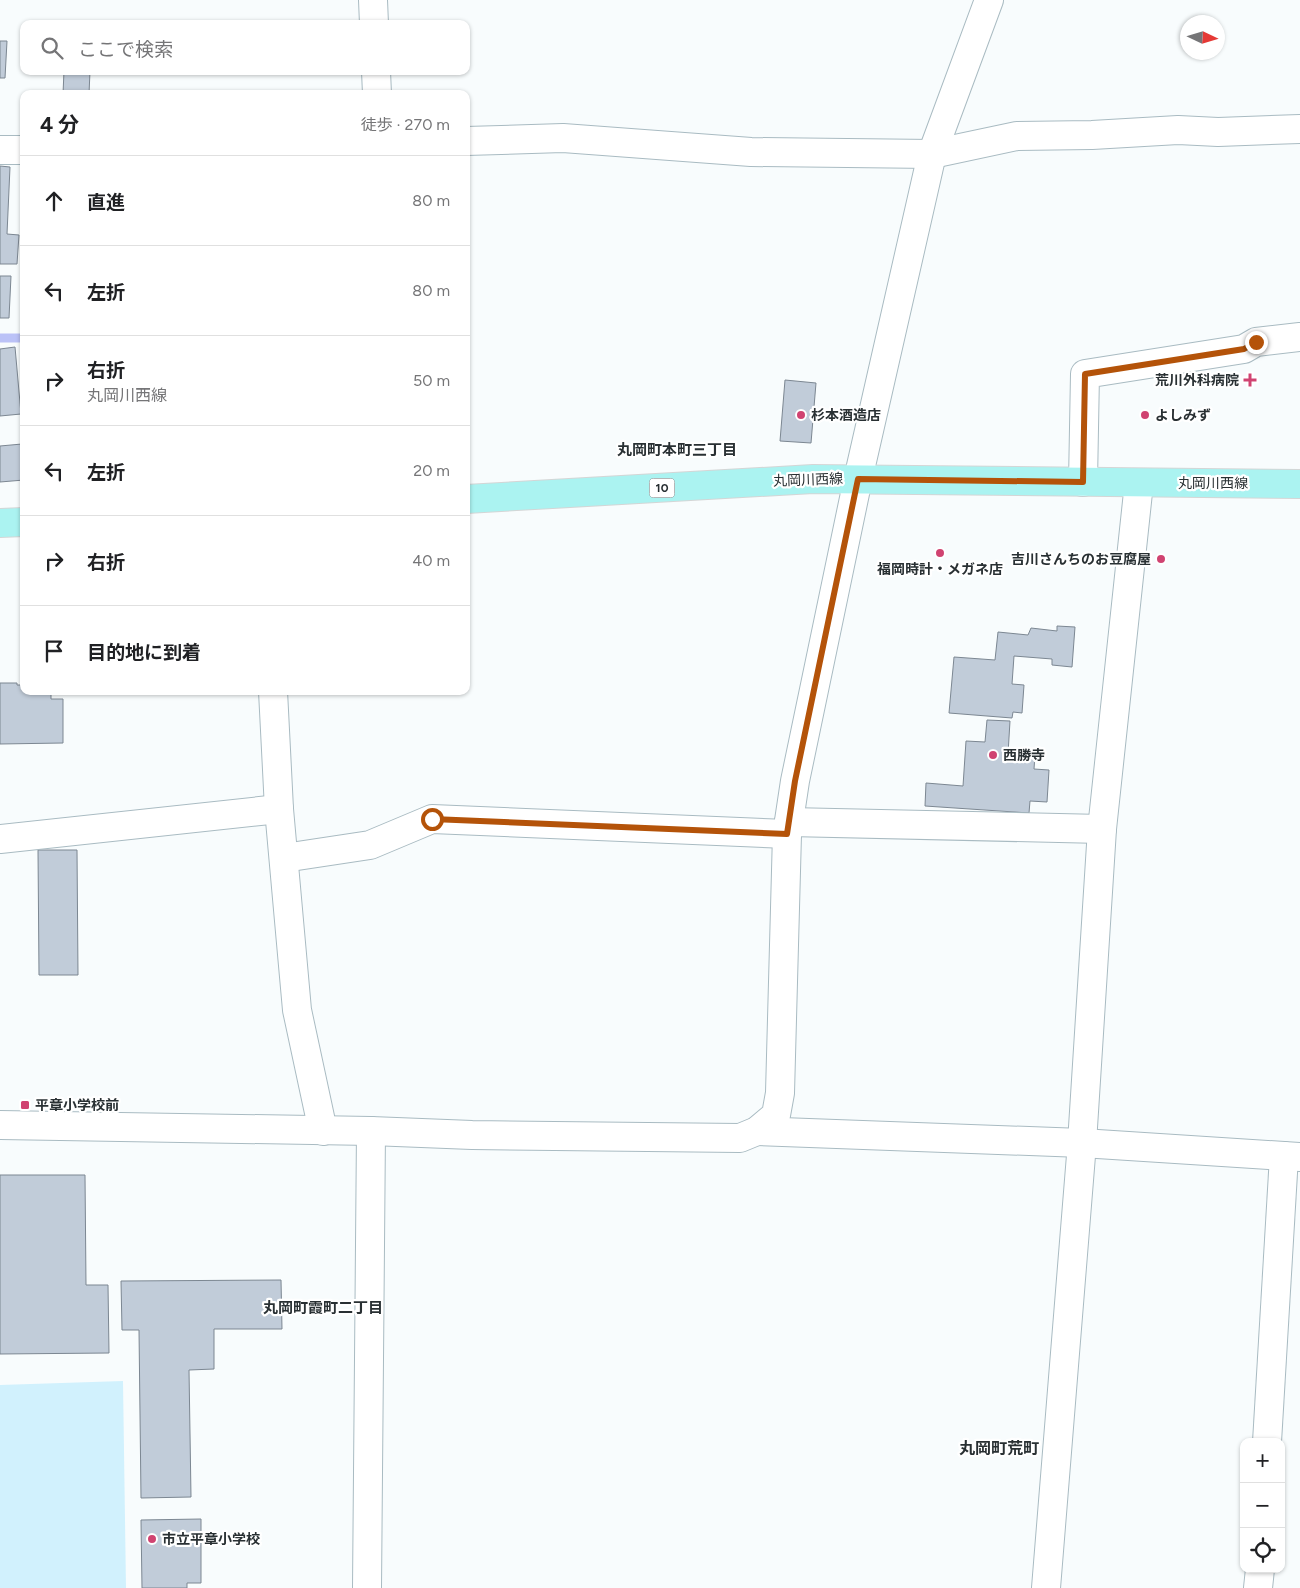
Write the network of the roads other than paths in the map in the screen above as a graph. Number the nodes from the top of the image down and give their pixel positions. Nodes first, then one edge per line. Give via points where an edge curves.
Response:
1 (374, 0) edge
2 (989, 0) edge
3 (374, 20) edge
4 (376, 75) edge
5 (377, 90) edge
6 (1300, 129) edge
7 (470, 141) edge
8 (0, 150) edge
9 (20, 150) edge
10 (932, 154) junction
11 (1300, 337) edge
12 (858, 479) junction
13 (1083, 482) junction
14 (1140, 483) junction
15 (1300, 484) edge
16 (470, 499) edge
17 (20, 522) edge
18 (0, 524) edge
19 (273, 695) edge
20 (280, 809) junction
21 (788, 828) junction
22 (1102, 829) junction
23 (0, 839) edge
24 (284, 858) junction
25 (0, 1125) edge
26 (323, 1131) junction
27 (371, 1131) junction
28 (757, 1132) junction
29 (1082, 1143) junction
30 (1292, 1156) edge
31 (1267, 1438) edge
32 (1260, 1573) edge
33 (367, 1588) edge
34 (1046, 1588) edge
35 (1258, 1588) edge

1 - 3 street
2 - 10 street
4 - 5 street
6 - 10 street via 1018,136
7 - 10 street via 563,138 751,152
8 - 9 street
10 - 12 street
11 - 13 street via 1256,342 1244,349 1085,374
12 - 13 main road, 丸岡川西線 / 10
12 - 16 main road, 丸岡川西線 / 10
12 - 21 street
13 - 14 main road, 丸岡川西線 / 10
14 - 15 main road, 丸岡川西線 / 10
14 - 22 street
17 - 18 main road
19 - 20 street
20 - 23 street
20 - 24 street
21 - 22 street
21 - 24 street via 432,819 370,845
21 - 28 street via 780,1093 776,1114
22 - 29 street
24 - 26 street via 297,1010
25 - 26 street
26 - 27 street
27 - 28 street via 730,1138
27 - 33 street
28 - 29 street
29 - 30 street
29 - 34 street
30 - 31 street
32 - 35 street

